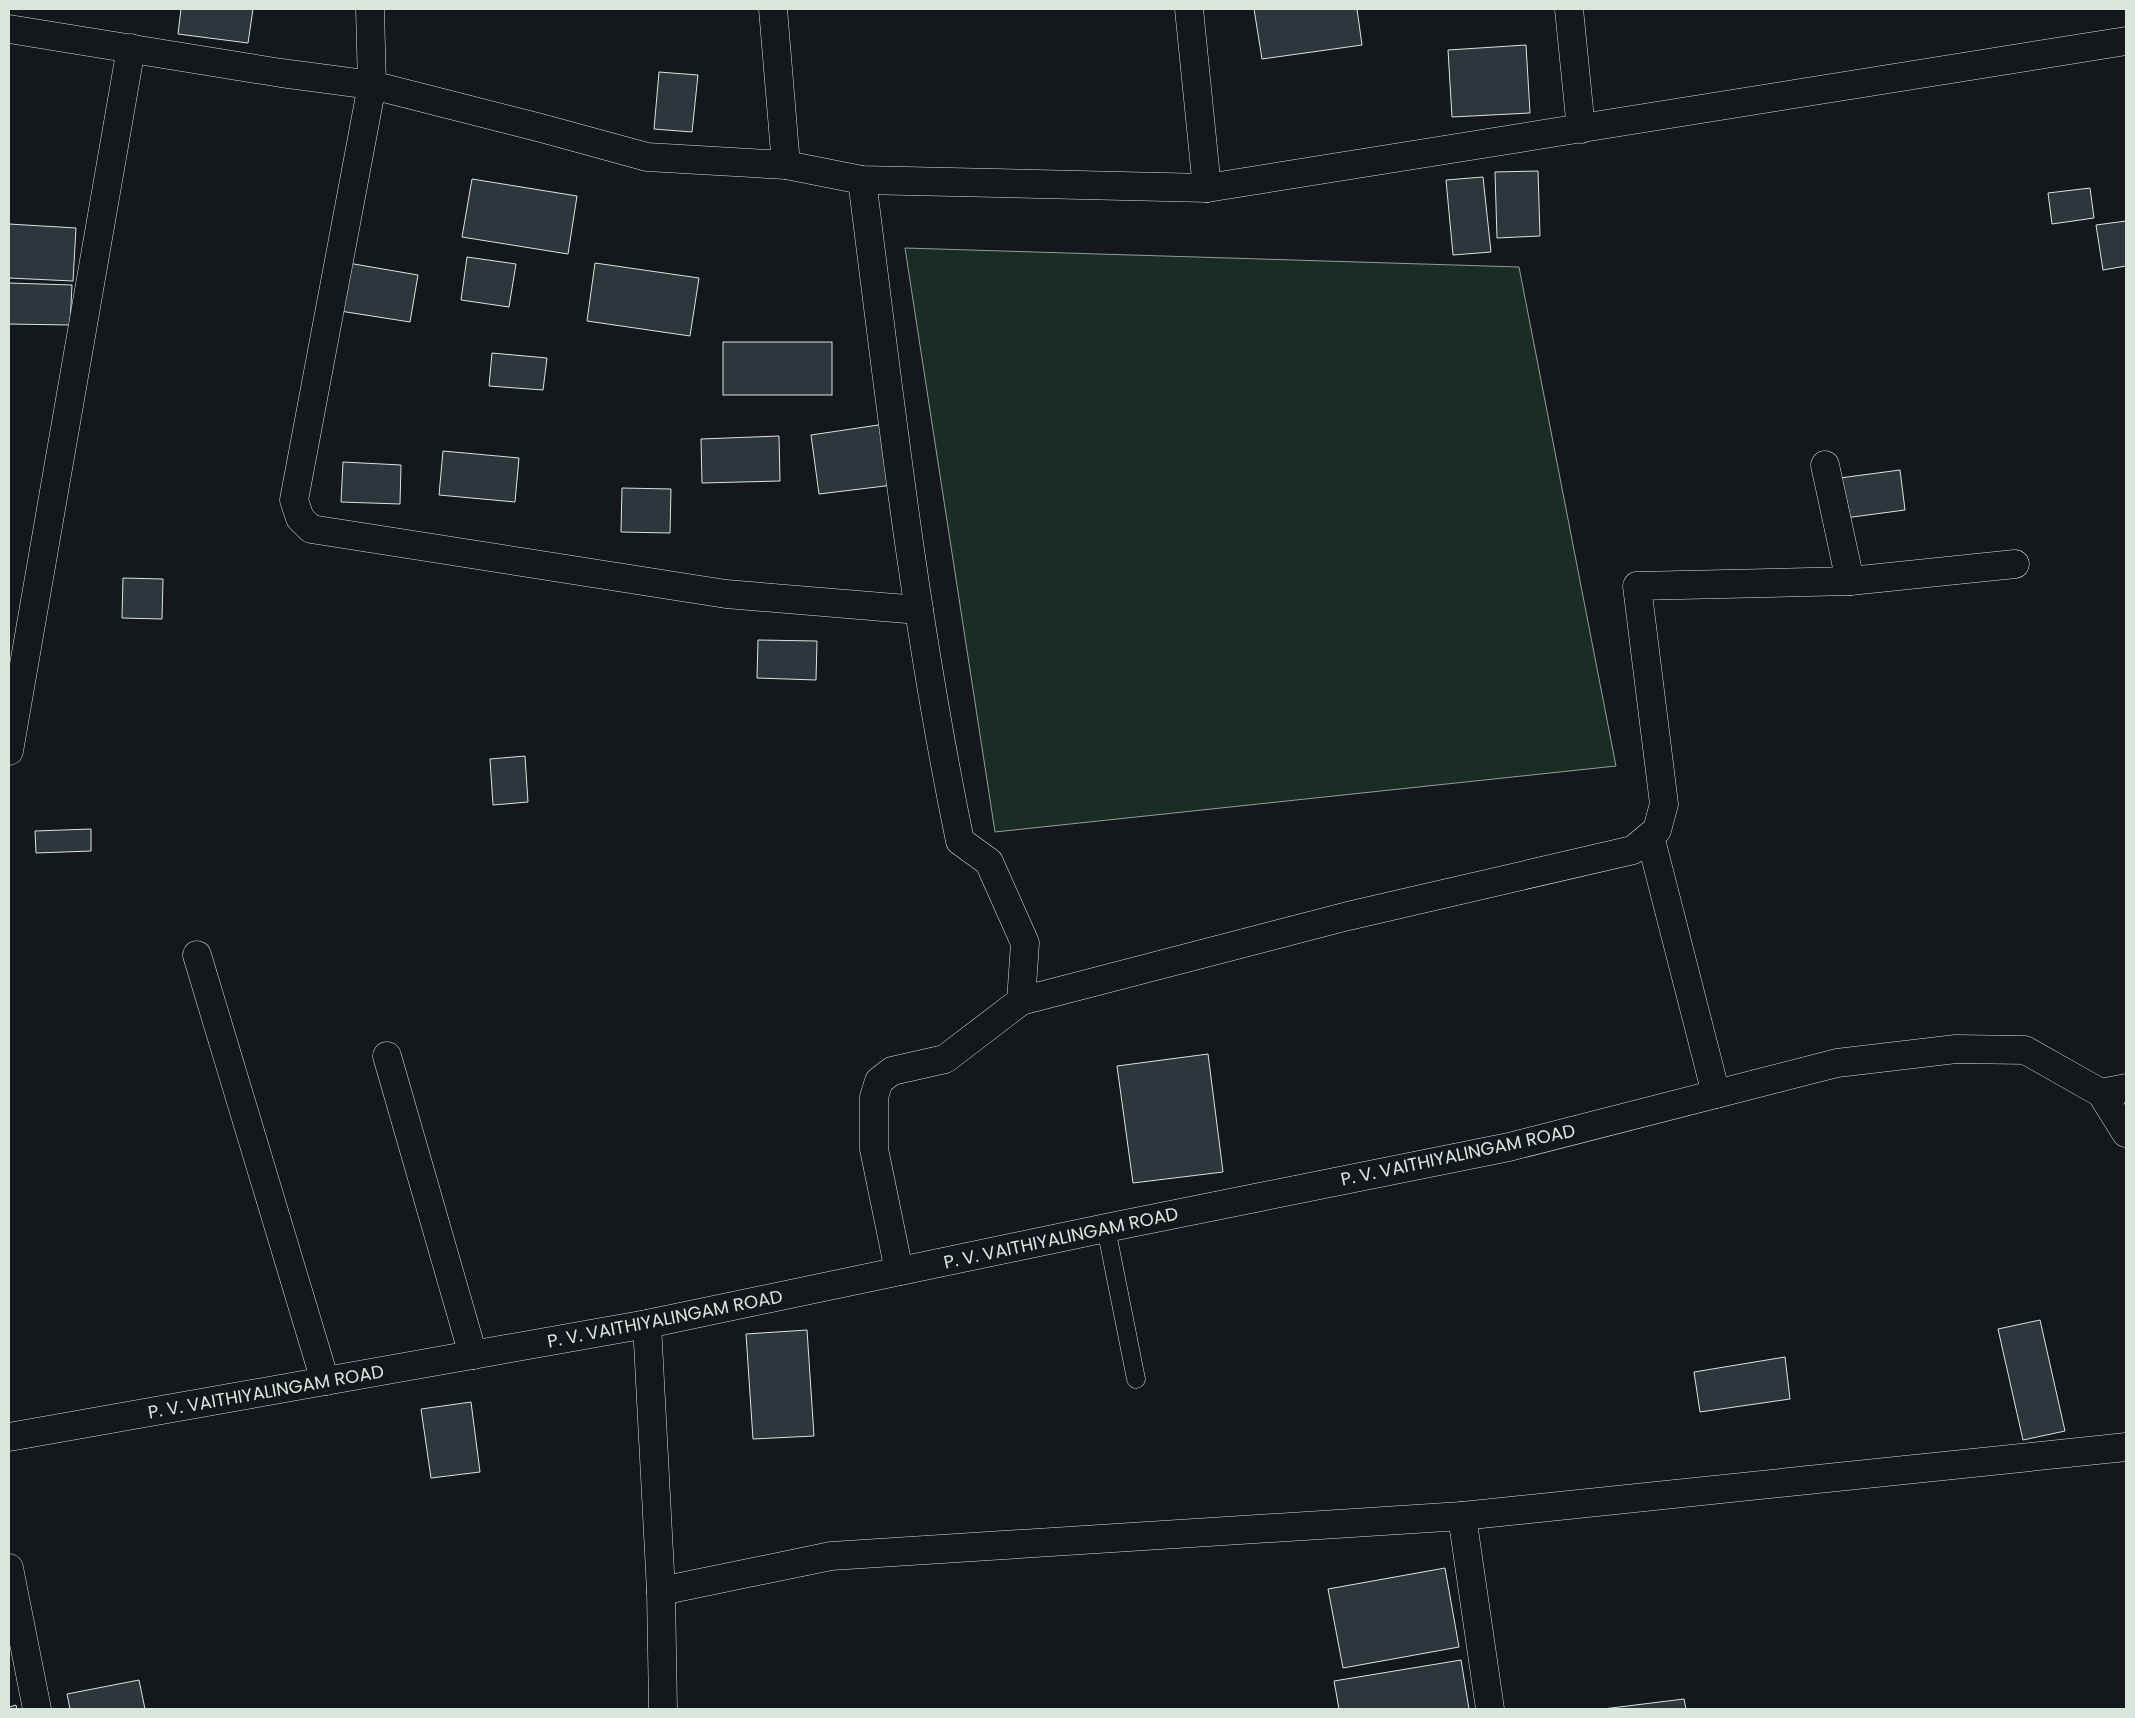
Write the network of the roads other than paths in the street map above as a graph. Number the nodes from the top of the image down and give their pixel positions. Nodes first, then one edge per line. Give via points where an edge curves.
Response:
1 (370, 9) edge
2 (773, 9) edge
3 (1189, 9) edge
4 (1569, 9) edge
5 (9, 29) edge
6 (2126, 42) edge
7 (131, 48) junction
8 (372, 85) junction
9 (1581, 129) junction
10 (786, 165) junction
11 (862, 180) junction
12 (1207, 188) junction
13 (1825, 465) dead end
14 (2015, 564) dead end
15 (1850, 581) junction
16 (919, 610) junction
17 (9, 751) edge
18 (1650, 836) junction
19 (197, 955) dead end
20 (1021, 1001) junction
21 (387, 1056) dead end
22 (2113, 1091) edge
23 (1716, 1094) junction
24 (2126, 1133) edge
25 (1106, 1228) junction
26 (899, 1272) junction
27 (647, 1324) junction
28 (473, 1356) junction
29 (1136, 1379) dead end
30 (325, 1382) junction
31 (9, 1437) edge
32 (2126, 1447) edge
33 (1462, 1516) junction
34 (9, 1568) edge
35 (661, 1591) junction
36 (37, 1709) edge
37 (664, 1709) edge
38 (1490, 1709) edge

1 - 8 street
2 - 10 street
3 - 12 street
4 - 9 street
5 - 7 street
6 - 9 street
7 - 8 street via 281,74
7 - 17 street
8 - 10 street via 647,157
8 - 16 street via 294,500 300,518 311,529 726,594
9 - 12 street
10 - 11 street
11 - 12 street
11 - 16 street
13 - 15 street
14 - 15 street
15 - 18 street via 1637,586 1664,804 1657,830
16 - 20 street via 939,738 960,841 989,862 1025,943
18 - 20 street via 1633,850 1348,916
18 - 23 street
19 - 30 street
20 - 26 street via 945,1059 892,1071 879,1081 874,1097 874,1148
21 - 28 street
22 - 23 street, P. V. VAITHIYALINGAM ROAD via 2025,1050 1956,1049 1837,1062
22 - 24 street
23 - 25 street, P. V. VAITHIYALINGAM ROAD via 1509,1147
25 - 26 street, P. V. VAITHIYALINGAM ROAD
25 - 29 lane
26 - 27 street, P. V. VAITHIYALINGAM ROAD
27 - 28 street, P. V. VAITHIYALINGAM ROAD
27 - 35 street
28 - 30 street, P. V. VAITHIYALINGAM ROAD
30 - 31 street, P. V. VAITHIYALINGAM ROAD
32 - 33 street
33 - 35 street via 831,1556
33 - 38 street
34 - 36 street
35 - 37 street

